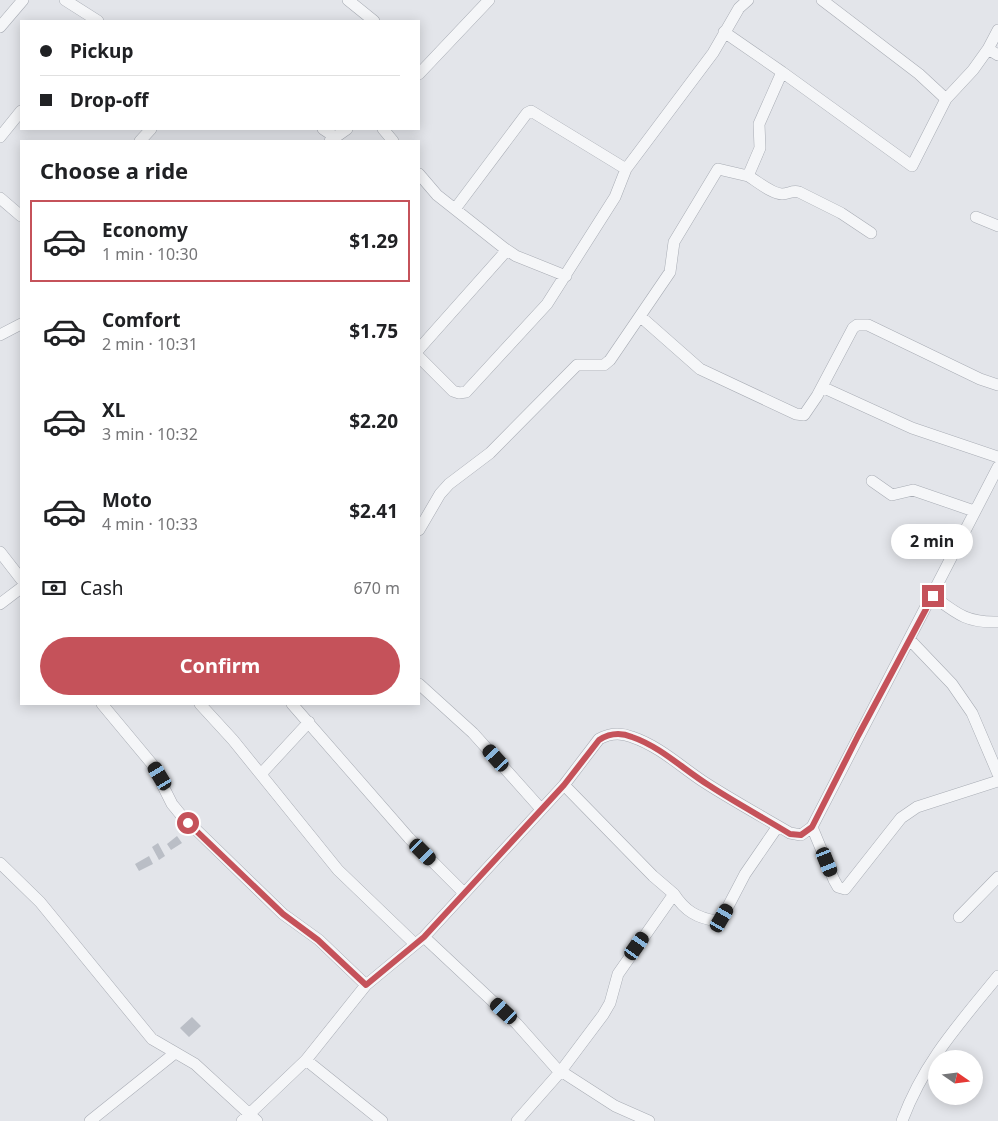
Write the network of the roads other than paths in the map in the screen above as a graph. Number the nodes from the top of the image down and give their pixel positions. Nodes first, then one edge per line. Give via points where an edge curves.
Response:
1 (23, 0) edge
2 (65, 0) edge
3 (348, 0) edge
4 (489, 0) edge
5 (748, 0) edge
6 (822, 0) edge
7 (93, 20) edge
8 (373, 20) edge
9 (0, 27) edge
10 (998, 30) edge
11 (724, 32) junction
12 (993, 52) edge
13 (422, 67) edge
14 (782, 72) junction
15 (946, 99) junction
16 (20, 112) edge
17 (150, 130) edge
18 (346, 130) edge
19 (384, 130) edge
20 (0, 137) edge
21 (332, 139) edge
22 (141, 140) edge
23 (392, 140) edge
24 (626, 169) junction
25 (420, 175) edge
26 (748, 176) junction
27 (0, 198) edge
28 (455, 209) junction
29 (20, 215) edge
30 (976, 217) dead end
31 (998, 226) edge
32 (872, 233) dead end
33 (506, 250) junction
34 (566, 276) junction
35 (641, 317) junction
36 (20, 325) edge
37 (0, 335) edge
38 (420, 348) edge
39 (420, 358) edge
40 (998, 385) edge
41 (822, 387) junction
42 (998, 457) edge
43 (998, 467) edge
44 (872, 481) dead end
45 (993, 492) edge
46 (974, 511) junction
47 (420, 528) edge
48 (0, 552) edge
49 (20, 578) edge
50 (20, 589) edge
51 (933, 596) junction
52 (0, 604) edge
53 (998, 622) edge
54 (910, 640) junction
55 (420, 685) edge
56 (105, 705) edge
57 (201, 705) edge
58 (293, 705) edge
59 (309, 722) junction
60 (261, 774) junction
61 (998, 774) edge
62 (998, 781) edge
63 (564, 785) junction
64 (541, 809) junction
65 (778, 826) junction
66 (812, 827) junction
67 (0, 863) edge
68 (998, 877) edge
69 (464, 893) junction
70 (674, 894) junction
71 (959, 917) dead end
72 (420, 940) junction
73 (998, 976) edge
74 (366, 985) junction
75 (175, 1053) junction
76 (306, 1060) junction
77 (561, 1071) junction
78 (250, 1112) junction
79 (90, 1121) edge
80 (242, 1121) edge
81 (257, 1121) edge
82 (382, 1121) edge
83 (517, 1121) edge
84 (649, 1121) edge
85 (902, 1121) edge

1 - 9 street
2 - 7 street
3 - 8 street
4 - 13 street
5 - 11 street
6 - 15 street via 919,74
10 - 12 street
11 - 14 street
11 - 24 street
12 - 15 street
14 - 15 street via 912,166
14 - 26 street via 759,124 760,148
16 - 20 street
17 - 22 street
18 - 21 street
19 - 23 street
24 - 28 street via 531,111
24 - 34 street via 615,197
25 - 28 street
26 - 32 street via 781,194 798,192
26 - 35 street via 722,168 714,174 674,242 670,272
27 - 29 street
28 - 33 street
30 - 31 street
33 - 34 street
33 - 38 street
34 - 39 street via 537,317 466,392 453,391
35 - 41 street via 700,369 796,414 804,415
35 - 47 street via 610,360 604,365 577,364 490,453 449,484
36 - 37 street
40 - 41 street via 861,324 853,328
41 - 42 street via 912,428
43 - 45 street
44 - 46 street via 892,495 913,490
45 - 46 street
46 - 51 street
48 - 49 street
50 - 52 street
51 - 53 street via 973,622
51 - 54 street
54 - 61 street via 952,684 972,713
54 - 66 street
55 - 64 street via 473,733
56 - 74 street via 152,764 180,815 283,914 318,940
57 - 60 street
58 - 59 street
59 - 60 street
59 - 69 street via 409,838
60 - 72 street via 338,870
62 - 66 street via 917,807 901,818 845,889 838,887 834,880
63 - 64 street
63 - 65 street via 599,740 616,734 630,736 656,747 710,786
63 - 70 street
64 - 69 street
65 - 66 street via 790,834 801,835
65 - 70 street via 745,874 722,918 717,921 694,914 682,907
67 - 75 street via 40,902 152,1039
68 - 71 street
69 - 72 street
70 - 77 street via 618,974 603,1015
72 - 74 street
72 - 77 street via 517,1024
73 - 85 street via 940,1047 915,1087
74 - 76 street
75 - 78 street via 195,1064
75 - 79 street
76 - 78 street
76 - 82 street
77 - 83 street
77 - 84 street via 615,1106
78 - 80 street
78 - 81 street

